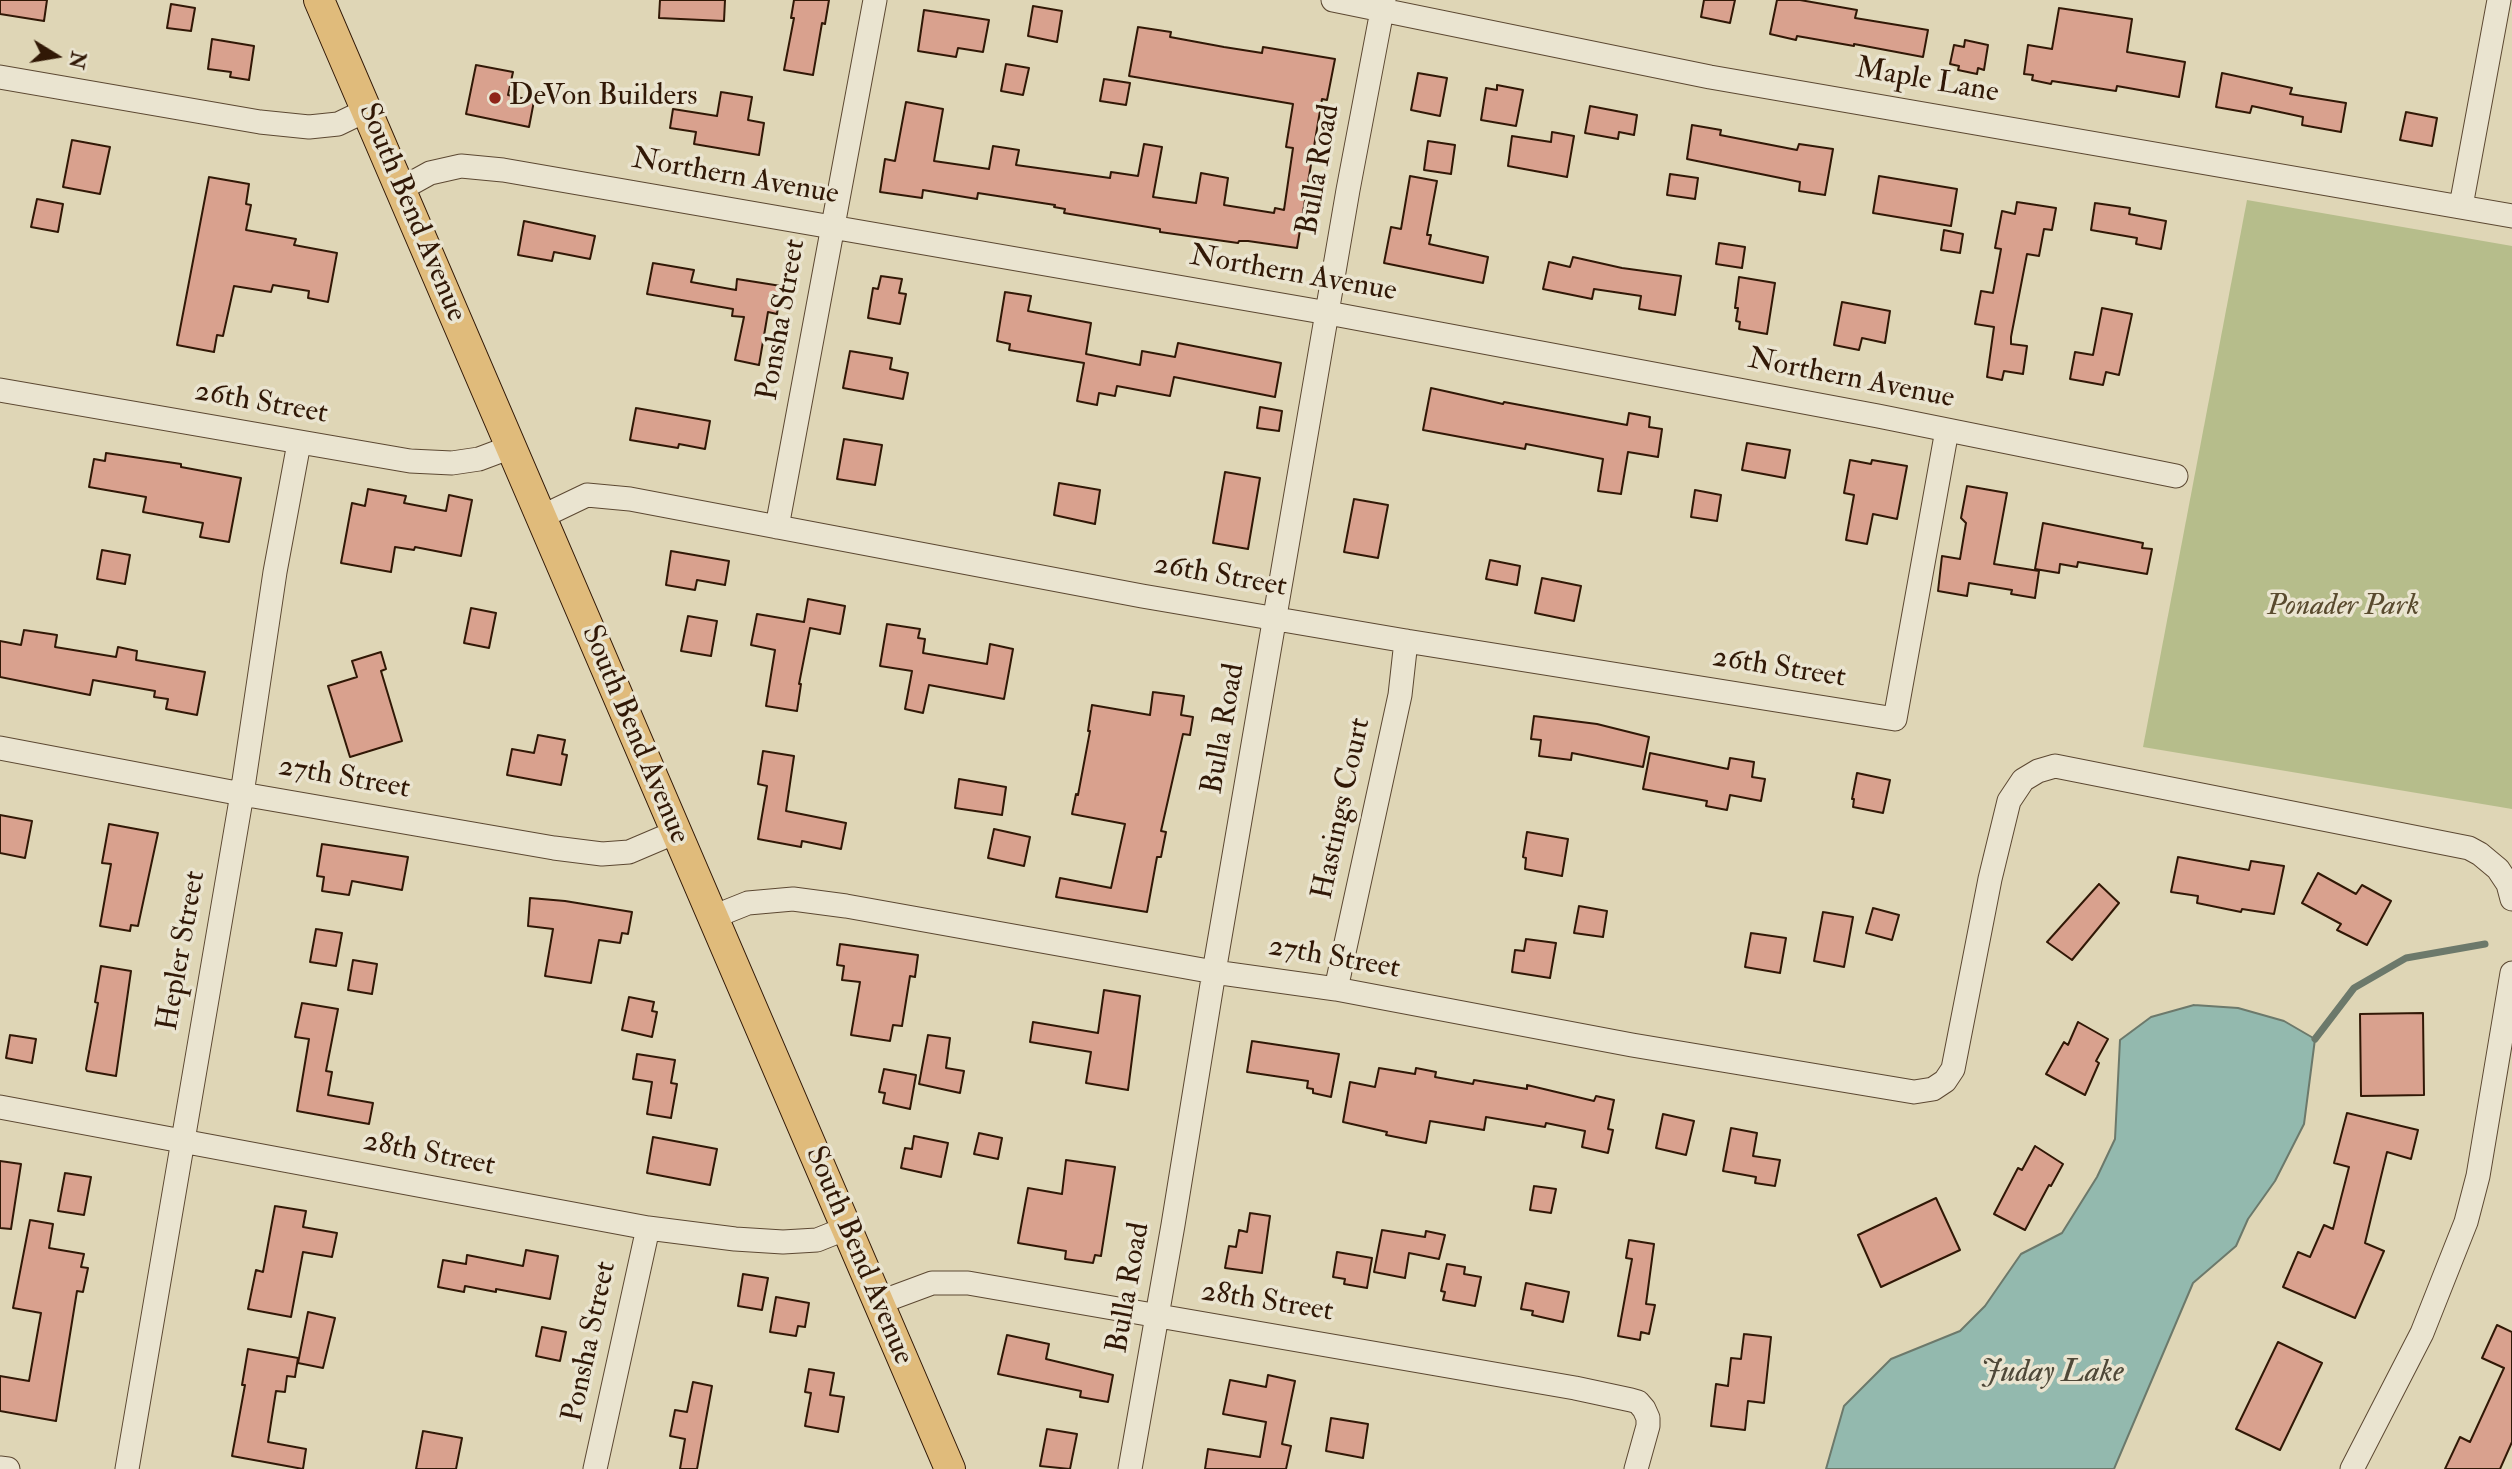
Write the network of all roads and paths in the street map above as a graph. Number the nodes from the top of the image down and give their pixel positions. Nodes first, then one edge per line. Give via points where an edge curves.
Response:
1 (319, 0) edge
2 (875, 0) edge
3 (1333, 0) edge
4 (2499, 0) edge
5 (1383, 4) edge
6 (0, 77) edge
7 (366, 110) junction
8 (401, 189) junction
9 (2461, 206) junction
10 (2512, 216) edge
11 (832, 227) junction
12 (1328, 313) junction
13 (0, 390) edge
14 (1947, 430) junction
15 (299, 443) junction
16 (511, 447) junction
17 (2176, 476) dead end
18 (541, 517) junction
19 (777, 527) junction
20 (1276, 618) junction
21 (1406, 641) junction
22 (0, 748) edge
23 (242, 794) junction
24 (676, 832) junction
25 (2512, 899) edge
26 (713, 917) junction
27 (1214, 972) junction
28 (2512, 973) edge
29 (1336, 989) junction
30 (0, 1107) edge
31 (184, 1141) junction
32 (648, 1228) junction
33 (847, 1228) junction
34 (878, 1303) junction
35 (1157, 1317) junction
36 (0, 1468) edge
37 (8, 1469) edge
38 (127, 1469) edge
39 (595, 1469) edge
40 (950, 1469) edge
41 (1130, 1469) edge
42 (1636, 1469) edge
43 (2352, 1469) edge

1 - 7 main road, South Bend Avenue
2 - 11 street, Ponsha Street
3 - 5 street, Maple Lane
4 - 9 street
5 - 9 street, Maple Lane via 1710,77
5 - 12 street, Bulla Road
6 - 7 street via 309,127 338,124
7 - 8 main road, South Bend Avenue
8 - 11 street, Northern Avenue via 430,173 461,166
8 - 16 main road, South Bend Avenue
9 - 10 street, Maple Lane
11 - 12 street, Northern Avenue
11 - 19 street, Ponsha Street
12 - 14 street, Northern Avenue
12 - 20 street, Bulla Road
13 - 15 street, 26th Street
14 - 17 street, Northern Avenue
14 - 21 street, 26th Street via 1895,719
15 - 16 street, 26th Street via 452,463
15 - 23 street, Hepler Street
16 - 18 main road, South Bend Avenue
18 - 19 street, 26th Street via 587,495
18 - 24 main road, South Bend Avenue
19 - 20 street, 26th Street
20 - 21 street, 26th Street
20 - 27 street, Bulla Road
21 - 29 street, Hastings Court via 1400,695
22 - 23 street, 27th Street
23 - 24 street, 27th Street via 602,854 629,852
23 - 31 street, Hepler Street
24 - 26 main road, South Bend Avenue
25 - 29 street, 27th Street via 2498,869 2469,848 2055,766 2023,780 2009,801 1952,1069 1933,1089 1914,1092
26 - 27 street, 27th Street via 748,903 793,900
26 - 33 main road, South Bend Avenue
27 - 29 street, 27th Street
27 - 35 street, Bulla Road
28 - 43 street via 2466,1222 2421,1333
30 - 31 street, 28th Street
31 - 32 street, 28th Street
31 - 38 street, Hepler Street
32 - 33 street, 28th Street via 783,1242 817,1240
32 - 39 street, Ponsha Street
33 - 34 main road, South Bend Avenue
34 - 35 street, 28th Street via 932,1283 968,1283
34 - 40 main road, South Bend Avenue
35 - 41 street, Bulla Road
35 - 42 street, 28th Street via 1631,1400 1644,1409 1648,1426
36 - 37 street

